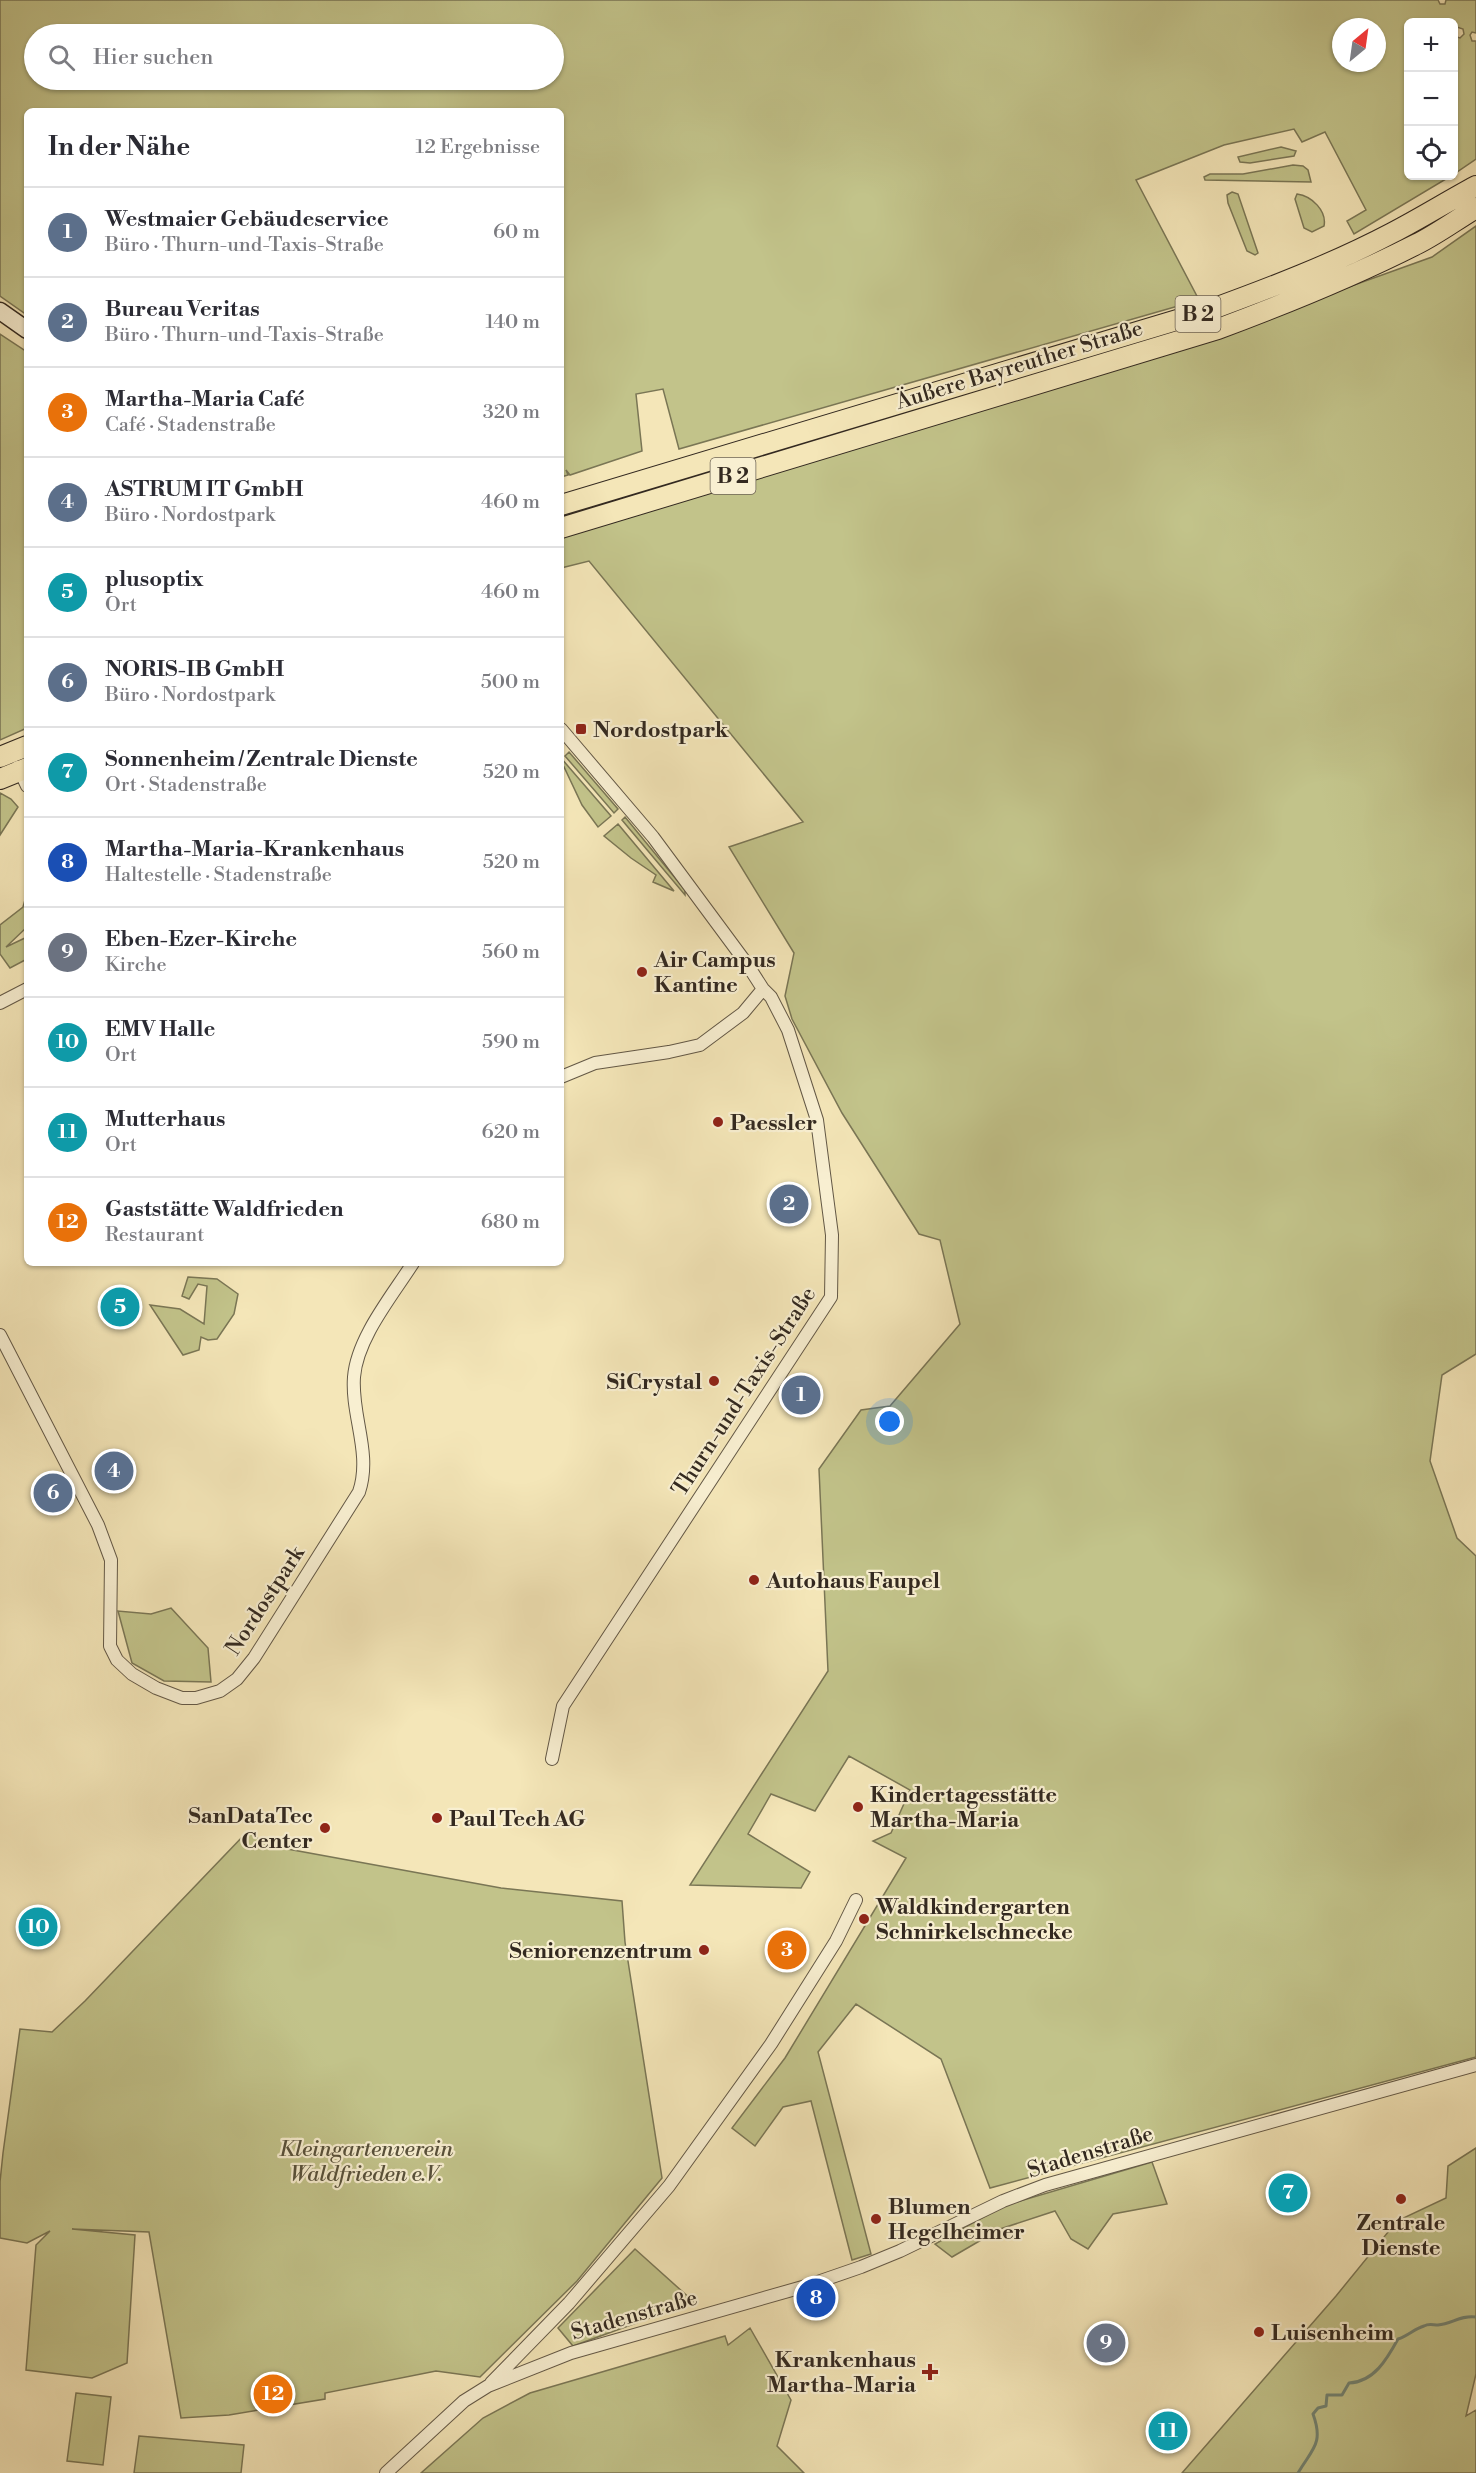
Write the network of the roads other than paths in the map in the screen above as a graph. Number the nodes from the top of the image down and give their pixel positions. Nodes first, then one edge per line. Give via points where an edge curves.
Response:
1 (1476, 186) edge
2 (1476, 208) edge
3 (0, 311) edge
4 (24, 328) edge
5 (564, 504) edge
6 (564, 527) edge
7 (564, 733) edge
8 (13, 752) edge
9 (24, 773) edge
10 (24, 775) edge
11 (0, 779) edge
12 (763, 989) junction
13 (24, 991) edge
14 (0, 1003) edge
15 (564, 1076) edge
16 (411, 1266) edge
17 (0, 1335) edge
18 (552, 1758) dead end
19 (856, 1900) dead end
20 (1476, 2064) edge
21 (488, 2386) junction
22 (386, 2473) edge

1 - 5 main road, Äußere Bayreuther Straße / B 2 via 1359,249 1207,311
2 - 6 main road, Äußere Bayreuther Straße / B 2 via 1369,268 1218,329
3 - 4 main road
7 - 12 street, Thurn-und-Taxis-Straße via 653,837
8 - 9 street
10 - 11 main road
12 - 15 street via 743,1013 700,1045 595,1063
12 - 18 street, Thurn-und-Taxis-Straße via 788,1030 817,1120 832,1234 831,1297 563,1706
13 - 14 street
16 - 17 street, Nordostpark via 356,1360 354,1386 364,1467 359,1492 254,1658 237,1679 220,1691 196,1698 182,1698 156,1688 117,1660 110,1646 111,1560 98,1525
19 - 21 street, Stadenstraße via 836,1941 771,2044 669,2186 569,2303
20 - 21 street, Stadenstraße via 1045,2185 861,2267 571,2353
21 - 22 street, Stadenstraße via 464,2401

